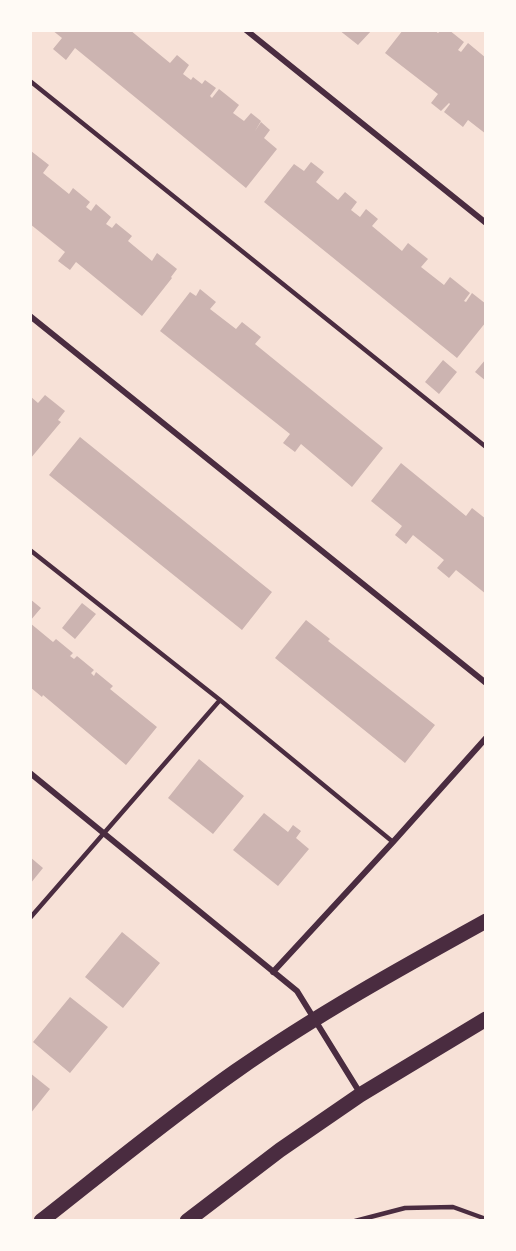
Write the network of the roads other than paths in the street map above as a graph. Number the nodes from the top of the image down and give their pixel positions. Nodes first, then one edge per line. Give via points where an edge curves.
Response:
1 (246, 30) edge
2 (30, 81) edge
3 (486, 223) edge
4 (30, 316) edge
5 (486, 447) edge
6 (30, 550) edge
7 (486, 683) edge
8 (220, 700) junction
9 (486, 738) edge
10 (30, 773) edge
11 (105, 834) junction
12 (393, 842) junction
13 (30, 918) edge
14 (486, 921) edge
15 (273, 972) junction
16 (486, 1019) edge
17 (315, 1020) junction
18 (360, 1095) junction
19 (486, 1219) edge
20 (41, 1221) edge
21 (187, 1221) edge
22 (355, 1221) edge

1 - 3 street
2 - 5 lane
4 - 7 street
6 - 8 lane
8 - 11 lane
8 - 12 lane
9 - 12 street
10 - 11 street
11 - 13 lane
11 - 15 street
12 - 15 street
14 - 17 main road
15 - 17 street via 297,991
16 - 18 main road
17 - 18 street
17 - 20 main road via 237,1070
18 - 21 main road
19 - 22 lane via 453,1207 405,1208

